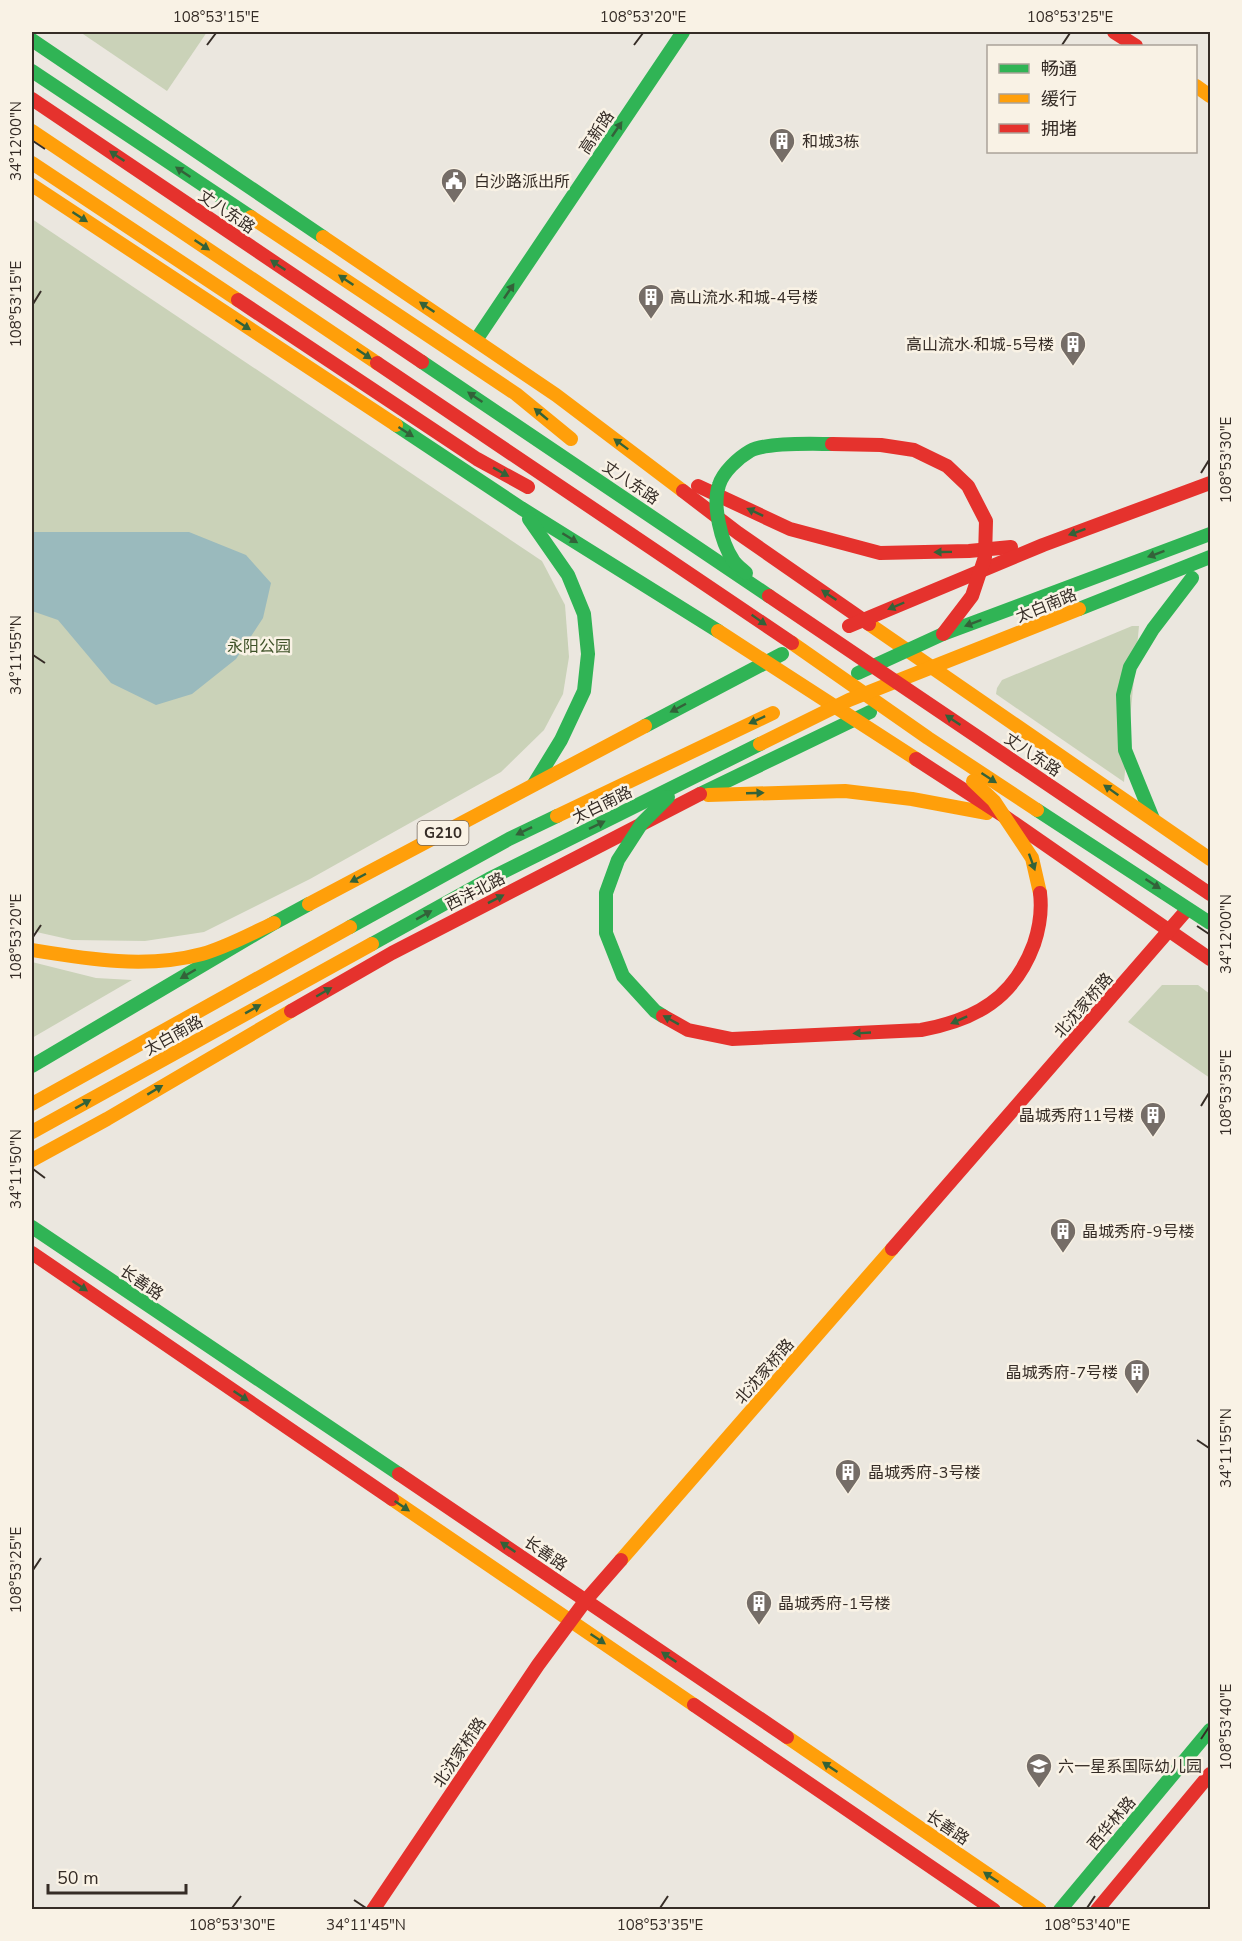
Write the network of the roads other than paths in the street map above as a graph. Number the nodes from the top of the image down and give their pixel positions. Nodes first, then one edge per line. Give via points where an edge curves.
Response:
1 (683, 32) edge
2 (1114, 32) edge
3 (32, 40) edge
4 (1134, 45) edge
5 (32, 71) edge
6 (32, 99) edge
7 (32, 131) edge
8 (32, 163) edge
9 (32, 185) edge
10 (476, 340) junction
11 (579, 446) dead end
12 (640, 458) junction
13 (615, 476) dead end
14 (1210, 483) edge
15 (538, 492) dead end
16 (521, 508) junction
17 (568, 509) dead end
18 (1210, 534) edge
19 (1043, 545) junction
20 (1210, 557) edge
21 (715, 559) junction
22 (711, 587) junction
23 (1160, 592) dead end
24 (772, 597) junction
25 (864, 619) junction
26 (943, 634) junction
27 (766, 661) junction
28 (942, 680) junction
29 (803, 699) dead end
30 (781, 709) dead end
31 (855, 719) junction
32 (928, 738) junction
33 (682, 783) junction
34 (534, 784) junction
35 (697, 795) junction
36 (1004, 816) junction
37 (1153, 819) junction
38 (1210, 859) edge
39 (1210, 879) edge
40 (1210, 894) edge
41 (274, 923) junction
42 (1210, 923) edge
43 (1170, 931) junction
44 (32, 950) edge
45 (1210, 959) edge
46 (32, 1066) edge
47 (32, 1104) edge
48 (32, 1132) edge
49 (32, 1160) edge
50 (32, 1227) edge
51 (32, 1253) edge
52 (586, 1600) junction
53 (571, 1621) junction
54 (1210, 1730) edge
55 (1210, 1774) edge
56 (373, 1910) edge
57 (994, 1910) edge
58 (1040, 1910) edge
59 (1060, 1910) edge
60 (1098, 1910) edge

10 -> 1 main road, 高新路
2 - 4 main road
10 -> 3 main road via 464,324
11 -> 5 main road, bridge via 516,394
21 -> 6 main road, 丈八东路, bridge
7 -> 22 main road, bridge
8 -> 15 main road, bridge via 477,459
9 -> 16 main road
12 -> 10 main road
19 -> 12 main road via 880,553 790,529
25 -> 12 main road via 738,533
13 - 21 main road, bridge
14 -> 19 main road
16 -> 27 main road
16 - 34 main road via 568,575 584,614 588,654 584,691
17 - 22 main road, bridge
18 -> 26 main road, 太白南路, bridge
19 -> 25 main road
20 - 33 main road, 太白南路, bridge via 849,700
21 - 24 main road, 丈八东路, bridge
22 -> 32 main road, bridge
23 - 37 main road via 1197,577 1153,629 1130,667 1123,695 1125,750
24 - 26 main road, bridge via 733,560 721,533 717,496 719,484 731,466 751,450 787,444 872,445 914,450 946,466 968,486 986,521 985,557 972,596
40 -> 24 main road, 丈八东路, bridge
25 - 27 main road, G210
25 - 28 main road
26 - 29 main road, 太白南路, bridge
27 - 31 main road
27 -> 34 main road, G210
28 - 31 main road, 西沣北路
37 -> 28 main road
30 -> 47 main road, 太白南路, bridge via 509,839
31 - 35 main road, 西沣北路
31 - 36 main road
32 -> 33 main road, bridge via 994,801 1032,858 1041,896 1038,932 1028,962 1009,988 985,1008 948,1025 921,1030 732,1039 688,1030 654,1011 623,976 606,933 606,894 618,860 642,824
32 -> 42 main road, bridge
48 -> 33 main road, 太白南路, bridge via 489,879
34 -> 41 main road, G210
35 -> 36 main road via 845,791
49 -> 35 main road, 西沣北路 via 392,953
36 - 43 main road
37 - 38 main road
39 - 43 main road, 北沈家桥路
41 - 44 main road via 202,953 167,959 114,961
41 -> 46 main road, G210
43 - 45 main road
43 - 52 main road, 北沈家桥路
52 -> 50 main road, 长善路
51 -> 53 main road
52 - 53 main road, 北沈家桥路
58 -> 52 main road, 长善路
53 - 56 main road, 北沈家桥路 via 537,1665
53 -> 57 main road
54 - 59 main road, 西华林路
55 - 60 main road

